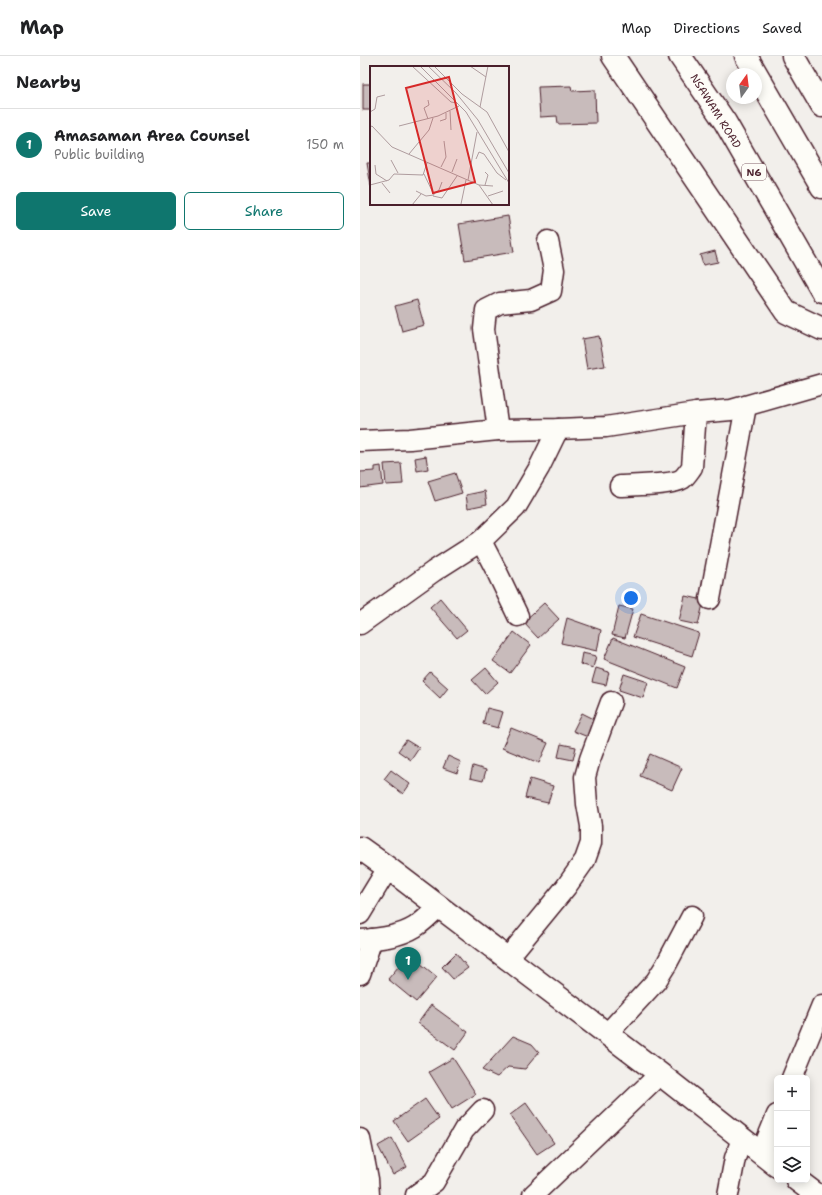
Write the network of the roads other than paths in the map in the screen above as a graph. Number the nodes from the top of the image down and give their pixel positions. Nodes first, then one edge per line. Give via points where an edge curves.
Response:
1 (614, 56) edge
2 (680, 56) edge
3 (746, 56) edge
4 (793, 56) edge
5 (822, 106) edge
6 (822, 187) edge
7 (548, 241) dead end
8 (822, 291) edge
9 (822, 329) edge
10 (822, 384) edge
11 (746, 406) junction
12 (696, 413) junction
13 (558, 429) junction
14 (498, 430) junction
15 (360, 441) edge
16 (620, 486) dead end
17 (481, 541) junction
18 (710, 600) dead end
19 (518, 616) dead end
20 (360, 624) edge
21 (611, 702) dead end
22 (360, 848) edge
23 (388, 868) junction
24 (438, 907) junction
25 (360, 914) edge
26 (692, 916) dead end
27 (366, 940) edge
28 (507, 959) junction
29 (360, 974) edge
30 (822, 1005) edge
31 (607, 1034) junction
32 (660, 1074) junction
33 (793, 1075) edge
34 (483, 1110) dead end
35 (774, 1132) edge
36 (742, 1139) junction
37 (360, 1140) edge
38 (769, 1160) edge
39 (801, 1183) edge
40 (369, 1195) edge
41 (416, 1195) edge
42 (532, 1195) edge
43 (728, 1195) edge
44 (817, 1195) edge

1 - 9 main road via 786,312
2 - 8 main road, NSAWAM ROAD / N6 via 724,122
3 - 6 main road
4 - 5 main road
7 - 14 street via 554,270 551,291 531,300 500,303 486,310 484,329
10 - 11 street
11 - 12 street
11 - 18 street
12 - 13 street via 606,427
12 - 16 street via 692,467 689,472 673,482
13 - 14 street
13 - 17 street via 516,506
14 - 15 street
17 - 19 street
17 - 20 street
21 - 28 street via 585,777 591,843 585,860
22 - 23 main road
23 - 24 main road
23 - 25 street
24 - 27 street via 415,928 383,938
24 - 28 main road
26 - 31 street via 656,981
27 - 29 street
28 - 31 main road
30 - 33 street
31 - 32 main road
32 - 36 main road
32 - 42 street
34 - 41 street via 464,1130 434,1182
35 - 38 street
36 - 38 main road
36 - 43 street via 735,1158
37 - 40 street
39 - 44 main road

